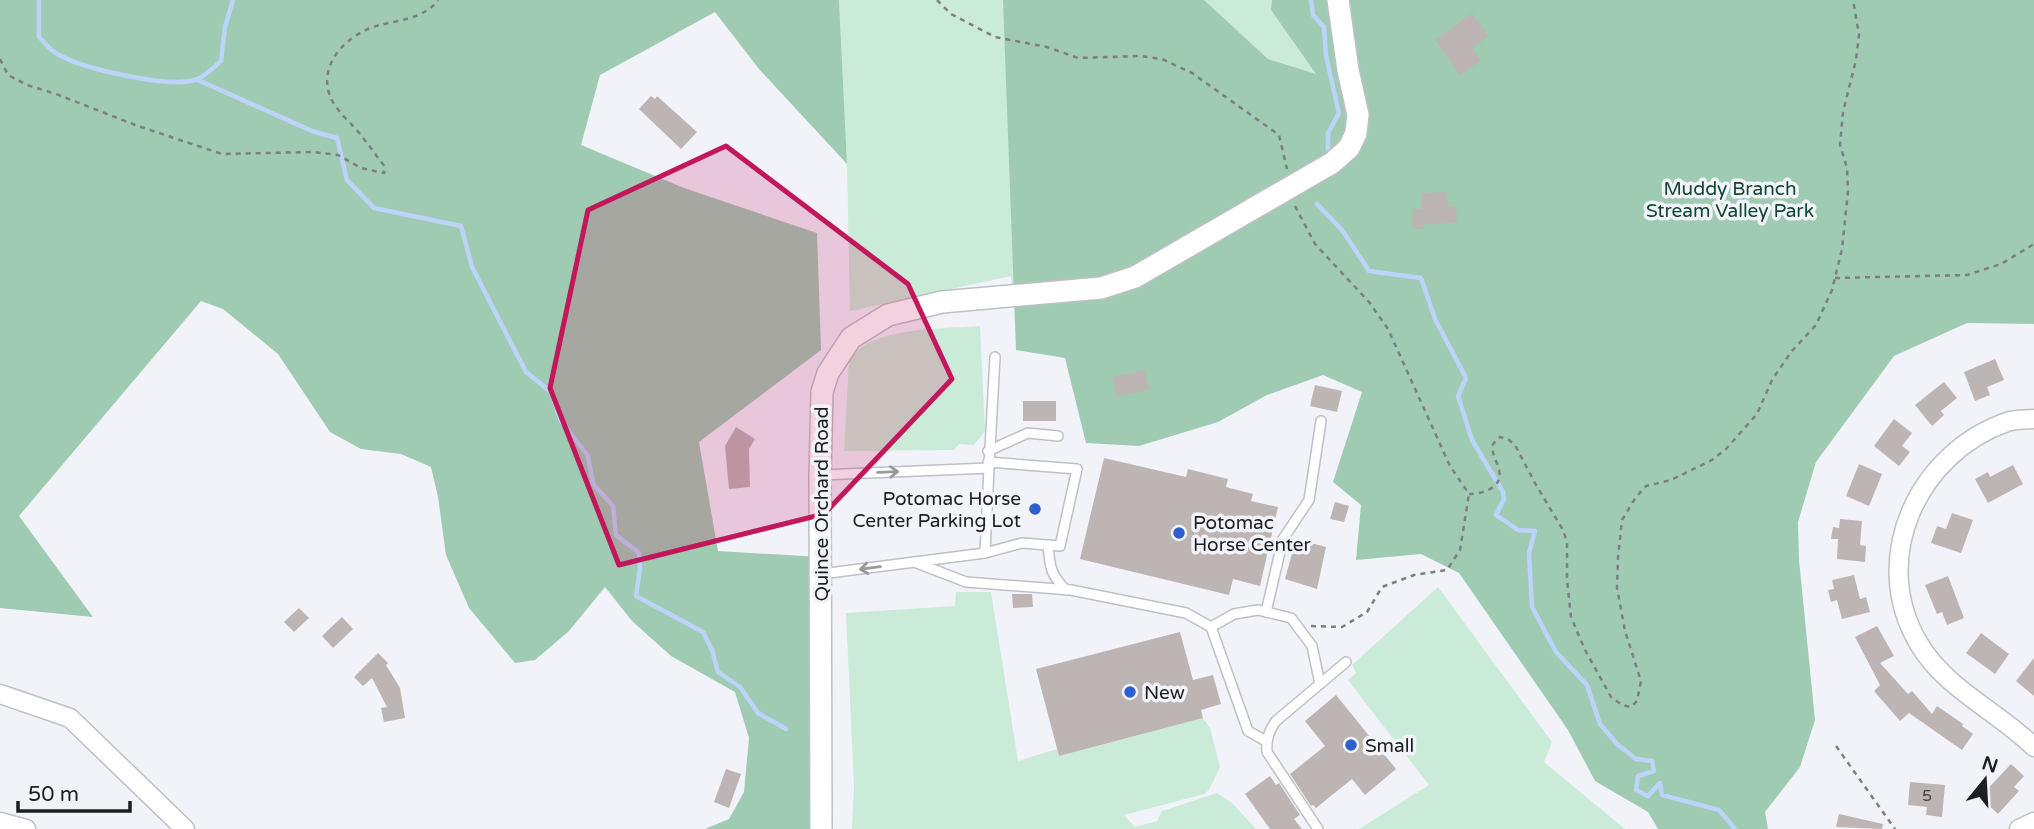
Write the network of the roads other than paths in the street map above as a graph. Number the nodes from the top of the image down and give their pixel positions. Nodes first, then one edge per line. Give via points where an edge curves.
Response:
1 (1338, 0) edge
2 (995, 357) dead end
3 (2034, 419) edge
4 (1321, 421) dead end
5 (1058, 436) dead end
6 (988, 452) junction
7 (989, 465) junction
8 (820, 475) junction
9 (1048, 545) junction
10 (985, 553) junction
11 (914, 562) junction
12 (820, 574) junction
13 (1066, 590) junction
14 (1266, 612) junction
15 (1211, 627) junction
16 (1346, 663) dead end
17 (1320, 684) junction
18 (0, 694) edge
19 (1266, 741) junction
20 (2034, 747) edge
21 (0, 822) edge
22 (2034, 822) edge
23 (26, 829) edge
24 (186, 829) edge
25 (821, 829) edge
26 (1318, 829) edge
27 (2019, 829) edge

1 - 8 street, Quince Orchard Road via 1358,115 1349,148 1332,163 1135,277 1101,288 942,302 888,315 852,338 828,373 822,392
2 - 6 lane
3 - 20 street via 2009,421 1969,440 1939,466 1916,497 1903,534 1898,581 1917,642 1932,664
4 - 14 lane via 1309,500 1283,539
5 - 6 lane via 1028,433
6 - 7 lane
8 -> 7 lane
7 - 9 lane via 1077,469 1060,547
7 - 10 lane
8 - 12 street, Quince Orchard Road
9 - 10 lane via 1023,543
9 - 13 lane via 1050,569
10 - 11 lane
11 -> 12 lane
11 - 13 lane via 965,582
12 - 25 street, Quince Orchard Road
13 - 15 lane via 1186,613
14 - 15 lane via 1234,614
14 - 17 lane via 1291,618 1312,646
15 - 19 lane via 1248,731
16 - 17 lane
17 - 19 lane via 1276,721
18 - 24 street via 70,718
19 - 26 lane via 1267,752
21 - 23 street
22 - 27 street

